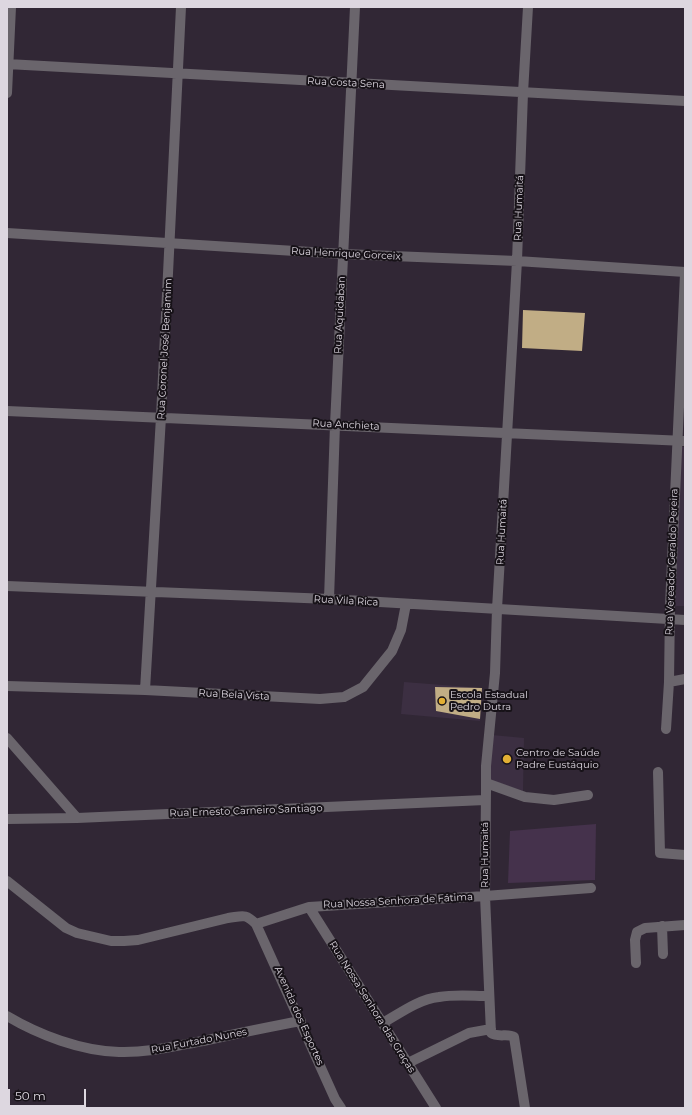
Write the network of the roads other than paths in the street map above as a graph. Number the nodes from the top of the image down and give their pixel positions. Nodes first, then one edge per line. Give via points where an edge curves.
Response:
1 (11, 7) edge
2 (181, 7) edge
3 (355, 7) edge
4 (528, 7) edge
5 (8, 64) edge
6 (177, 74) junction
7 (352, 83) junction
8 (523, 93) junction
9 (7, 94) edge
10 (685, 101) edge
11 (7, 233) edge
12 (170, 243) junction
13 (343, 254) junction
14 (517, 261) junction
15 (685, 273) edge
16 (7, 410) edge
17 (161, 417) junction
18 (335, 424) junction
19 (508, 433) junction
20 (681, 441) edge
21 (7, 586) edge
22 (150, 593) junction
23 (329, 599) junction
24 (406, 604) junction
25 (497, 609) junction
26 (670, 619) junction
27 (685, 620) edge
28 (685, 676) edge
29 (669, 682) junction
30 (7, 686) edge
31 (145, 690) junction
32 (666, 729) dead end
33 (7, 738) edge
34 (658, 772) dead end
35 (486, 783) junction
36 (588, 795) dead end
37 (485, 800) junction
38 (78, 818) junction
39 (7, 819) edge
40 (685, 855) edge
41 (7, 881) edge
42 (591, 888) dead end
43 (485, 896) junction
44 (308, 906) junction
45 (256, 924) junction
46 (685, 925) edge
47 (662, 926) junction
48 (664, 954) dead end
49 (636, 963) dead end
50 (489, 996) junction
51 (7, 1016) edge
52 (301, 1021) junction
53 (383, 1023) junction
54 (491, 1029) junction
55 (408, 1063) junction
56 (341, 1108) edge
57 (436, 1108) edge
58 (525, 1108) edge

1 - 5 street
2 - 6 street, Rua Coronel José Benjamim
3 - 7 street, Rua Aquidaban
4 - 8 street, Rua Humaitá
5 - 6 street, Rua Costa Sena
5 - 9 street
6 - 7 street, Rua Costa Sena
6 - 12 street, Rua Coronel José Benjamim
7 - 8 street, Rua Costa Sena
7 - 13 street, Rua Aquidaban
8 - 10 street, Rua Costa Sena
8 - 14 street, Rua Humaitá
11 - 12 street, Rua Henrique Gorceix
12 - 13 street, Rua Henrique Gorceix
12 - 17 street, Rua Coronel José Benjamim
13 - 14 street, Rua Henrique Gorceix
13 - 18 street, Rua Aquidaban
14 - 15 street, Rua Henrique Gorceix
14 - 19 street, Rua Humaitá
15 - 20 street, Rua Vereador Geraldo Pereira
16 - 17 street, Rua Anchieta
17 - 18 street, Rua Anchieta
17 - 22 street, Rua Coronel José Benjamim
18 - 19 street, Rua Anchieta
18 - 23 street, Rua Aquidaban
19 - 20 street, Rua Anchieta
19 - 25 street, Rua Humaitá
20 - 26 street, Rua Vereador Geraldo Pereira
21 - 22 street, Rua Vila Rica
22 - 23 street, Rua Vila Rica
22 - 31 street, Rua Coronel José Benjamim
23 - 24 street, Rua Vila Rica
24 - 25 street, Rua Vila Rica
24 - 31 street, Rua Bela Vista via 401,630 392,651 362,687 344,697 320,699
25 - 26 street, Rua Vila Rica
25 - 35 street, Rua Humaitá via 495,673
26 - 27 street, Rua Vila Rica
26 - 29 street, Rua Vereador Geraldo Pereira
28 - 29 street
29 - 32 street, Rua Vereador Geraldo Pereira
30 - 31 street, Rua Bela Vista
33 - 38 street
34 - 40 street via 660,853
35 - 36 street via 525,797 554,800
35 - 37 street, Rua Humaitá
37 - 38 street, Rua Ernesto Carneiro Santiago
37 - 43 street, Rua Humaitá
38 - 39 street, Rua Ernesto Carneiro Santiago
41 - 45 street via 66,928 100,939 124,942 138,940 242,916 249,917
42 - 43 street, Rua Nossa Senhora de Fátima
43 - 44 street, Rua Nossa Senhora de Fátima
43 - 50 street, Rua Humaitá
44 - 45 street, Rua Nossa Senhora de Fátima
44 - 53 street, Rua Nossa Senhora das Graças
45 - 52 street, Avenida dos Esportes
46 - 47 street
47 - 48 street
47 - 49 street via 636,932
50 - 53 street via 429,999
50 - 54 street, Rua Humaitá
51 - 52 street, Rua Furtado Nunes via 61,1041 81,1047 118,1052 158,1050
52 - 56 street, Avenida dos Esportes
53 - 55 street, Rua Nossa Senhora das Graças
54 - 55 street via 469,1033
54 - 58 street via 492,1035 513,1036
55 - 57 street, Rua Nossa Senhora das Graças

